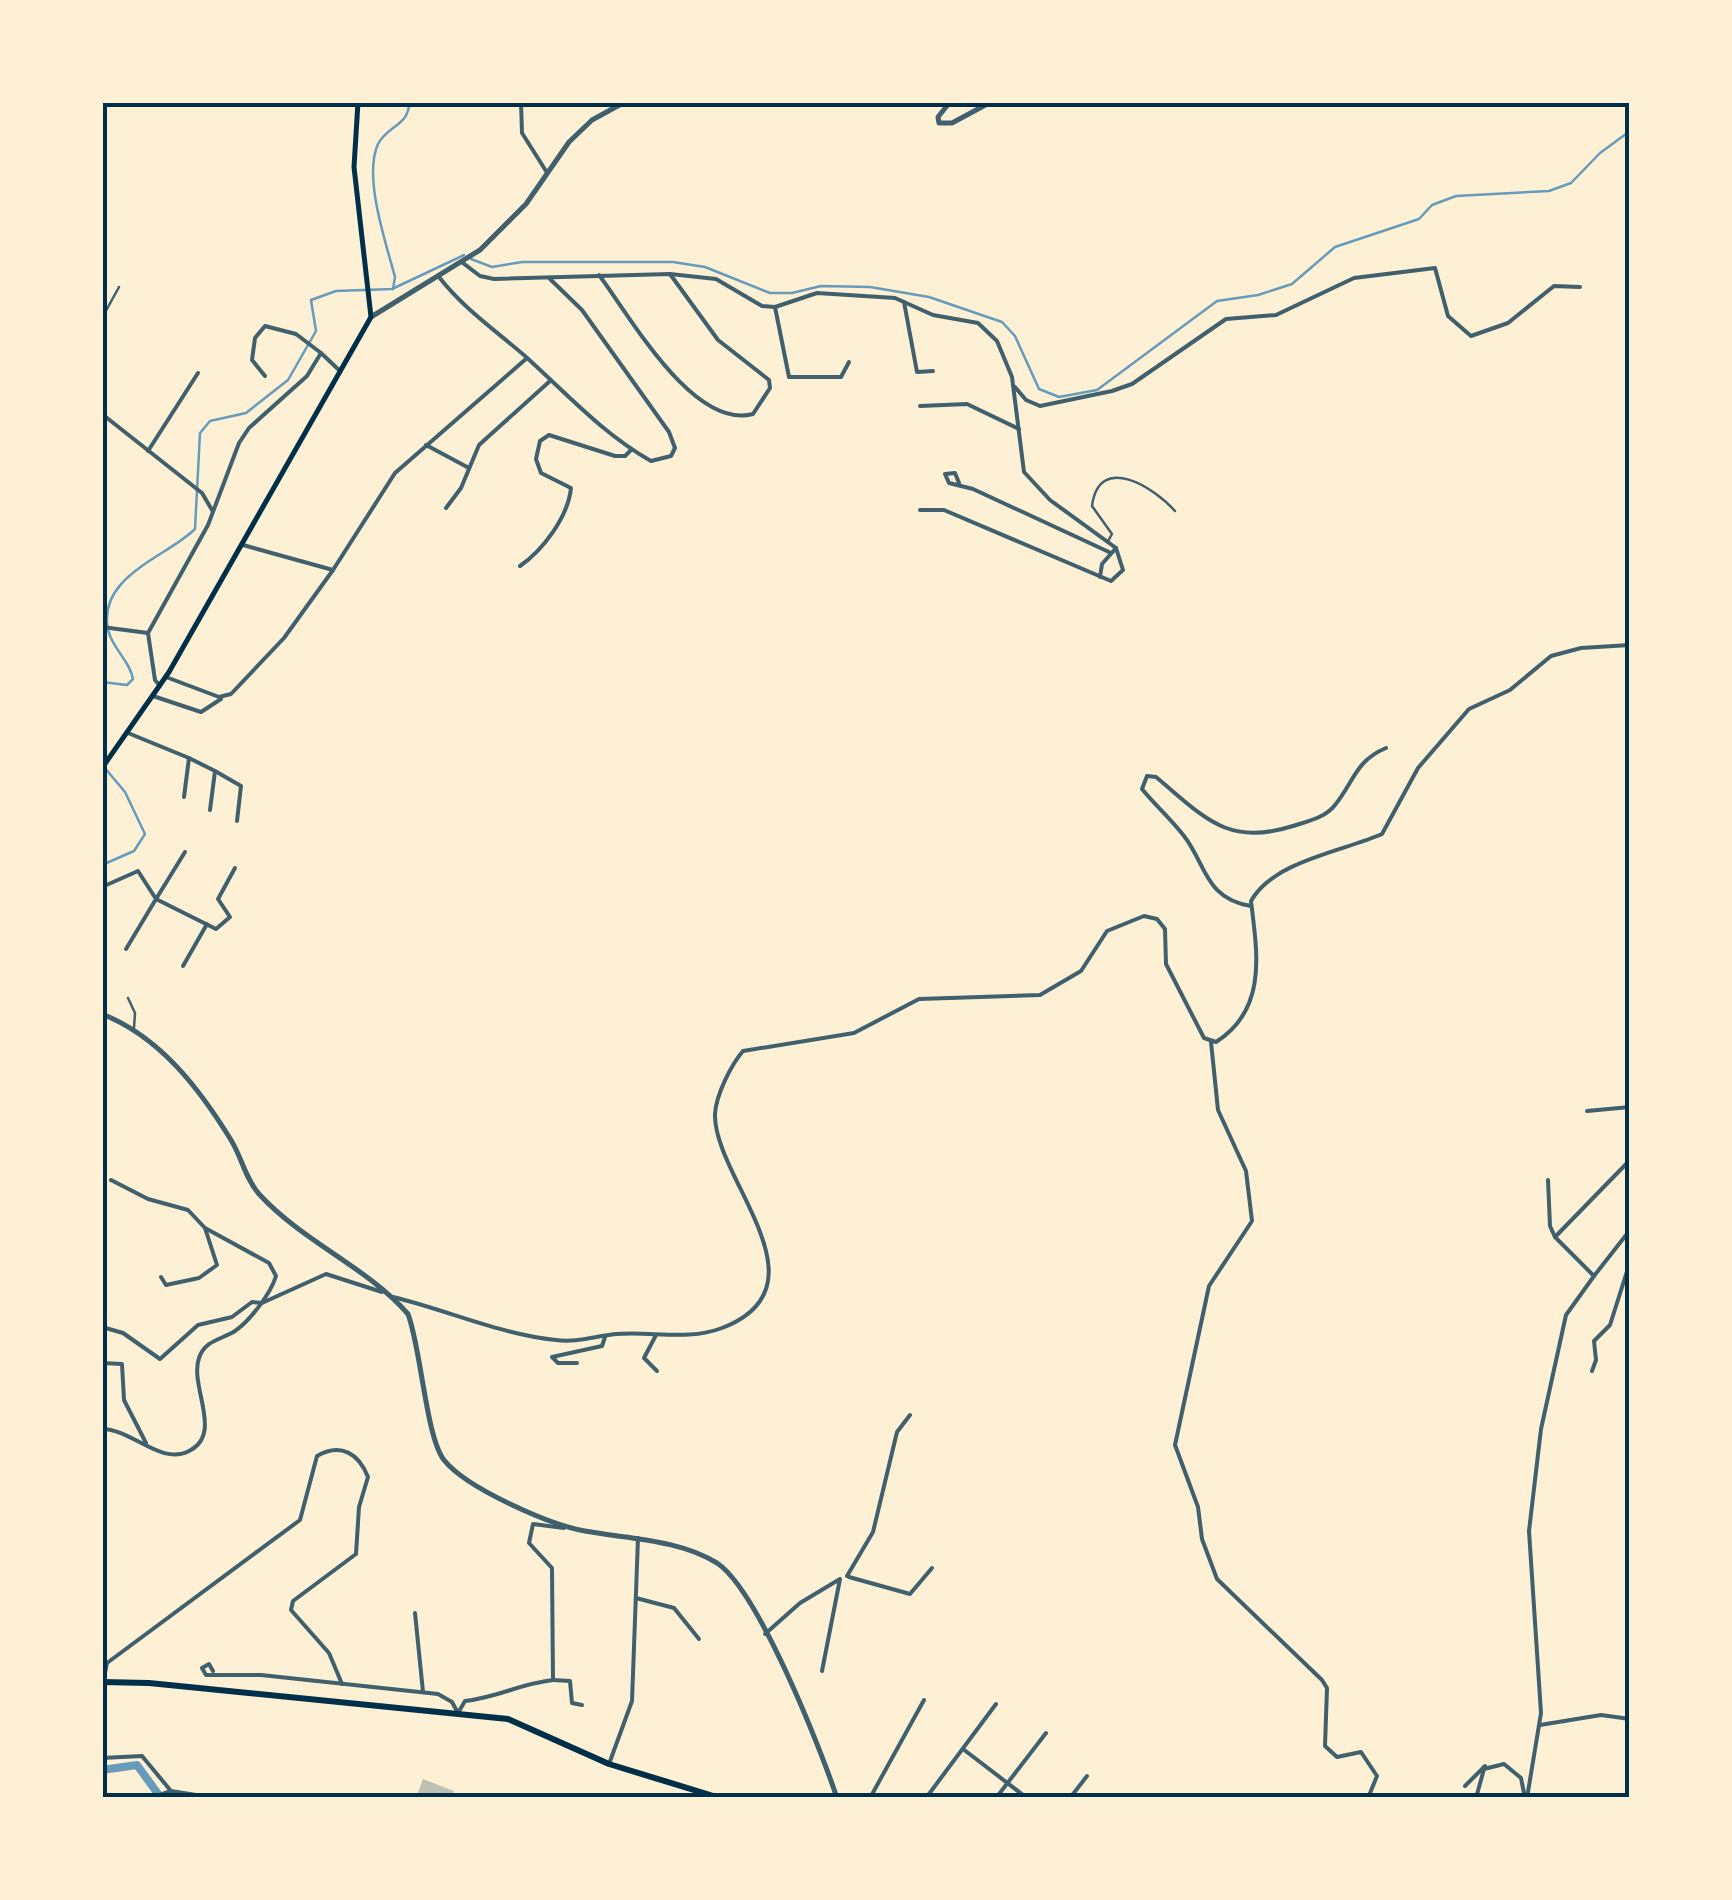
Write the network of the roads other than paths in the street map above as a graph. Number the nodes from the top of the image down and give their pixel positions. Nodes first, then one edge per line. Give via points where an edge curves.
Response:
1 (358, 102) edge
2 (521, 102) edge
3 (625, 102) edge
4 (950, 102) edge
5 (991, 102) edge
6 (546, 171) junction
7 (464, 262) junction
8 (599, 274) junction
9 (670, 274) junction
10 (439, 277) junction
11 (550, 279) junction
12 (1580, 287) dead end
13 (119, 288) dead end
14 (904, 302) junction
15 (775, 308) junction
16 (371, 317) junction
17 (102, 318) edge
18 (322, 353) junction
19 (526, 358) junction
20 (849, 362) dead end
21 (933, 372) dead end
22 (198, 373) dead end
23 (342, 373) junction
24 (265, 376) dead end
25 (550, 382) junction
26 (1015, 388) junction
27 (920, 406) dead end
28 (102, 414) edge
29 (1019, 429) junction
30 (426, 445) junction
31 (631, 450) junction
32 (148, 451) junction
33 (470, 468) junction
34 (958, 482) dead end
35 (446, 508) dead end
36 (212, 510) junction
37 (920, 510) dead end
38 (1176, 511) dead end
39 (1108, 542) junction
40 (242, 545) junction
41 (1116, 548) junction
42 (1109, 552) junction
43 (520, 566) dead end
44 (334, 570) junction
45 (1100, 576) junction
46 (103, 627) edge
47 (148, 633) junction
48 (1630, 646) edge
49 (166, 677) junction
50 (160, 686) junction
51 (227, 694) junction
52 (153, 696) junction
53 (128, 733) junction
54 (1386, 748) dead end
55 (189, 758) junction
56 (102, 768) edge
57 (215, 771) junction
58 (184, 797) dead end
59 (210, 810) dead end
60 (237, 822) dead end
61 (185, 852) dead end
62 (234, 868) dead end
63 (102, 887) edge
64 (156, 898) junction
65 (1251, 906) junction
66 (207, 924) junction
67 (126, 949) dead end
68 (183, 966) dead end
69 (128, 998) dead end
70 (102, 1014) edge
71 (134, 1028) junction
72 (1211, 1042) junction
73 (1630, 1107) edge
74 (1587, 1110) dead end
75 (1630, 1160) edge
76 (112, 1180) dead end
77 (1548, 1180) dead end
78 (205, 1228) junction
79 (1630, 1230) edge
80 (1555, 1237) junction
81 (1622, 1241) junction
82 (1630, 1242) edge
83 (1630, 1262) edge
84 (1594, 1276) junction
85 (160, 1277) dead end
86 (390, 1295) junction
87 (258, 1303) junction
88 (102, 1327) edge
89 (656, 1335) junction
90 (605, 1337) junction
91 (102, 1362) edge
92 (577, 1362) dead end
93 (657, 1371) dead end
94 (1592, 1371) dead end
95 (910, 1416) dead end
96 (102, 1429) edge
97 (146, 1444) junction
98 (574, 1528) junction
99 (638, 1538) junction
100 (932, 1568) dead end
101 (847, 1576) junction
102 (840, 1579) junction
103 (636, 1598) junction
104 (415, 1612) dead end
105 (765, 1634) junction
106 (699, 1639) dead end
107 (822, 1670) dead end
108 (212, 1671) dead end
109 (553, 1680) junction
110 (103, 1682) edge
111 (342, 1684) junction
112 (423, 1692) junction
113 (924, 1700) dead end
114 (996, 1704) dead end
115 (582, 1705) dead end
116 (458, 1713) junction
117 (1630, 1719) edge
118 (1540, 1725) junction
119 (1046, 1733) dead end
120 (964, 1749) junction
121 (102, 1758) edge
122 (610, 1764) junction
123 (1490, 1765) junction
124 (1087, 1776) dead end
125 (1008, 1782) junction
126 (1465, 1786) dead end
127 (171, 1792) junction
128 (150, 1798) edge
129 (214, 1798) edge
130 (720, 1798) edge
131 (837, 1798) edge
132 (870, 1798) edge
133 (926, 1798) edge
134 (996, 1798) edge
135 (1028, 1798) edge
136 (1070, 1798) edge
137 (1368, 1798) edge
138 (1476, 1798) edge
139 (1526, 1798) edge

1 - 16 main road via 354,167
2 - 6 street via 522,133
3 - 6 street via 592,120
4 - 5 street via 938,123 952,123
6 - 7 street via 526,204
7 - 10 street
7 - 11 street via 494,279
8 - 9 street
8 - 9 street via 675,379 726,415 753,414 769,380 718,340
8 - 11 street
9 - 15 street via 716,279
10 - 16 street
10 - 19 street via 460,304
11 - 31 street via 601,335 675,448 663,461
12 - 26 street via 1554,286 1508,323 1471,336 1448,316 1435,268 1354,278 1276,315 1226,319 1112,391 1040,406
13 - 17 lane
14 - 15 street via 817,293
14 - 21 street via 917,372
14 - 26 street via 989,330
15 - 20 street via 788,377 841,377
16 - 23 main road
18 - 23 street
18 - 24 street via 265,326 255,338 252,360
18 - 36 street via 307,376 249,428
19 - 25 street
19 - 30 street
22 - 32 street
23 - 40 main road
25 - 31 street
25 - 33 street via 479,446
26 - 29 street
27 - 29 street via 967,404
28 - 32 street
29 - 39 street via 1024,472
30 - 33 street
30 - 44 street via 395,473
31 - 43 street via 616,456 549,436 540,440 540,473 571,488 570,499 540,552
32 - 36 street via 200,491
33 - 35 street
34 - 42 street
36 - 47 street
37 - 45 street via 944,510
38 - 39 lane via 1132,478 1112,478 1097,489 1092,506 1112,534
39 - 41 street
40 - 44 street
40 - 49 main road
41 - 42 street
41 - 45 street via 1123,570 1111,581
42 - 45 street
44 - 51 street via 284,638
46 - 47 street
47 - 50 street
48 - 65 street via 1551,656 1510,690 1469,709 1418,768 1382,834 1267,882
49 - 50 main road
49 - 51 street via 219,697
50 - 52 main road
51 - 52 street via 201,712
52 - 53 main road
53 - 55 street
53 - 56 main road
54 - 65 street via 1356,768 1327,812 1256,836 1226,828 1156,776 1143,782 1142,789 1189,842 1210,883
55 - 57 street
55 - 58 street
57 - 59 street
57 - 60 street via 241,786
61 - 64 street
62 - 66 street via 218,899 230,916 220,928
63 - 64 street via 138,871
64 - 66 street
64 - 67 street
65 - 72 street via 1258,941 1252,1002 1229,1032
66 - 68 street
69 - 71 lane
70 - 71 street
71 - 86 street via 200,1097 255,1190 327,1254
72 - 89 street via 1166,964 1165,929 1144,916 1107,931 1080,972 1040,994 919,999 854,1033 743,1051 716,1120 762,1231 762,1295 724,1328
72 - 137 street via 1218,1110 1246,1172 1252,1221 1209,1286 1175,1445 1217,1579 1322,1680 1325,1746 1336,1757 1368,1756 1377,1776
73 - 74 street
75 - 80 street
76 - 78 street via 188,1210
77 - 80 street
78 - 85 street via 217,1264 210,1274 166,1286
78 - 87 street via 272,1268 276,1280
79 - 81 street
80 - 84 street
81 - 82 street
81 - 84 street
83 - 94 street via 1610,1325 1594,1341
84 - 118 street via 1566,1315 1541,1430 1529,1531
86 - 87 street via 326,1274
86 - 90 street via 440,1314 553,1340
86 - 98 street via 412,1326 445,1461 482,1488
87 - 88 street via 232,1318 198,1325 160,1359
87 - 97 street via 237,1330 208,1343 199,1358 202,1440 179,1454
89 - 90 street
89 - 93 street via 644,1358
90 - 92 street via 602,1346 552,1356 558,1363
91 - 97 street via 122,1364 124,1400
95 - 101 street via 897,1432 873,1532
96 - 97 street
98 - 99 street
98 - 109 street via 533,1524 528,1543 552,1568
99 - 103 street
99 - 105 street via 718,1564 743,1592
100 - 101 street via 910,1594
101 - 102 street
102 - 105 street
102 - 107 street
103 - 106 street via 674,1608
103 - 122 street via 632,1701
104 - 112 street
105 - 131 street
108 - 111 street
109 - 115 street via 570,1682 572,1703
109 - 116 street via 525,1682 492,1700 465,1701
110 - 111 street via 107,1663 300,1520 318,1456 345,1450 355,1454 368,1477 356,1554 293,1601 291,1610 329,1652
110 - 116 main road
111 - 112 street
112 - 116 street via 446,1698
113 - 132 street
114 - 120 street
116 - 122 main road via 521,1723
117 - 118 street via 1601,1715
118 - 139 street
119 - 125 street
120 - 125 street
120 - 133 street
121 - 127 street via 142,1756
122 - 130 main road
123 - 126 street via 1480,1766
123 - 138 street
123 - 139 street via 1516,1772
124 - 136 street
125 - 134 street
125 - 135 street
127 - 128 street
127 - 129 street

